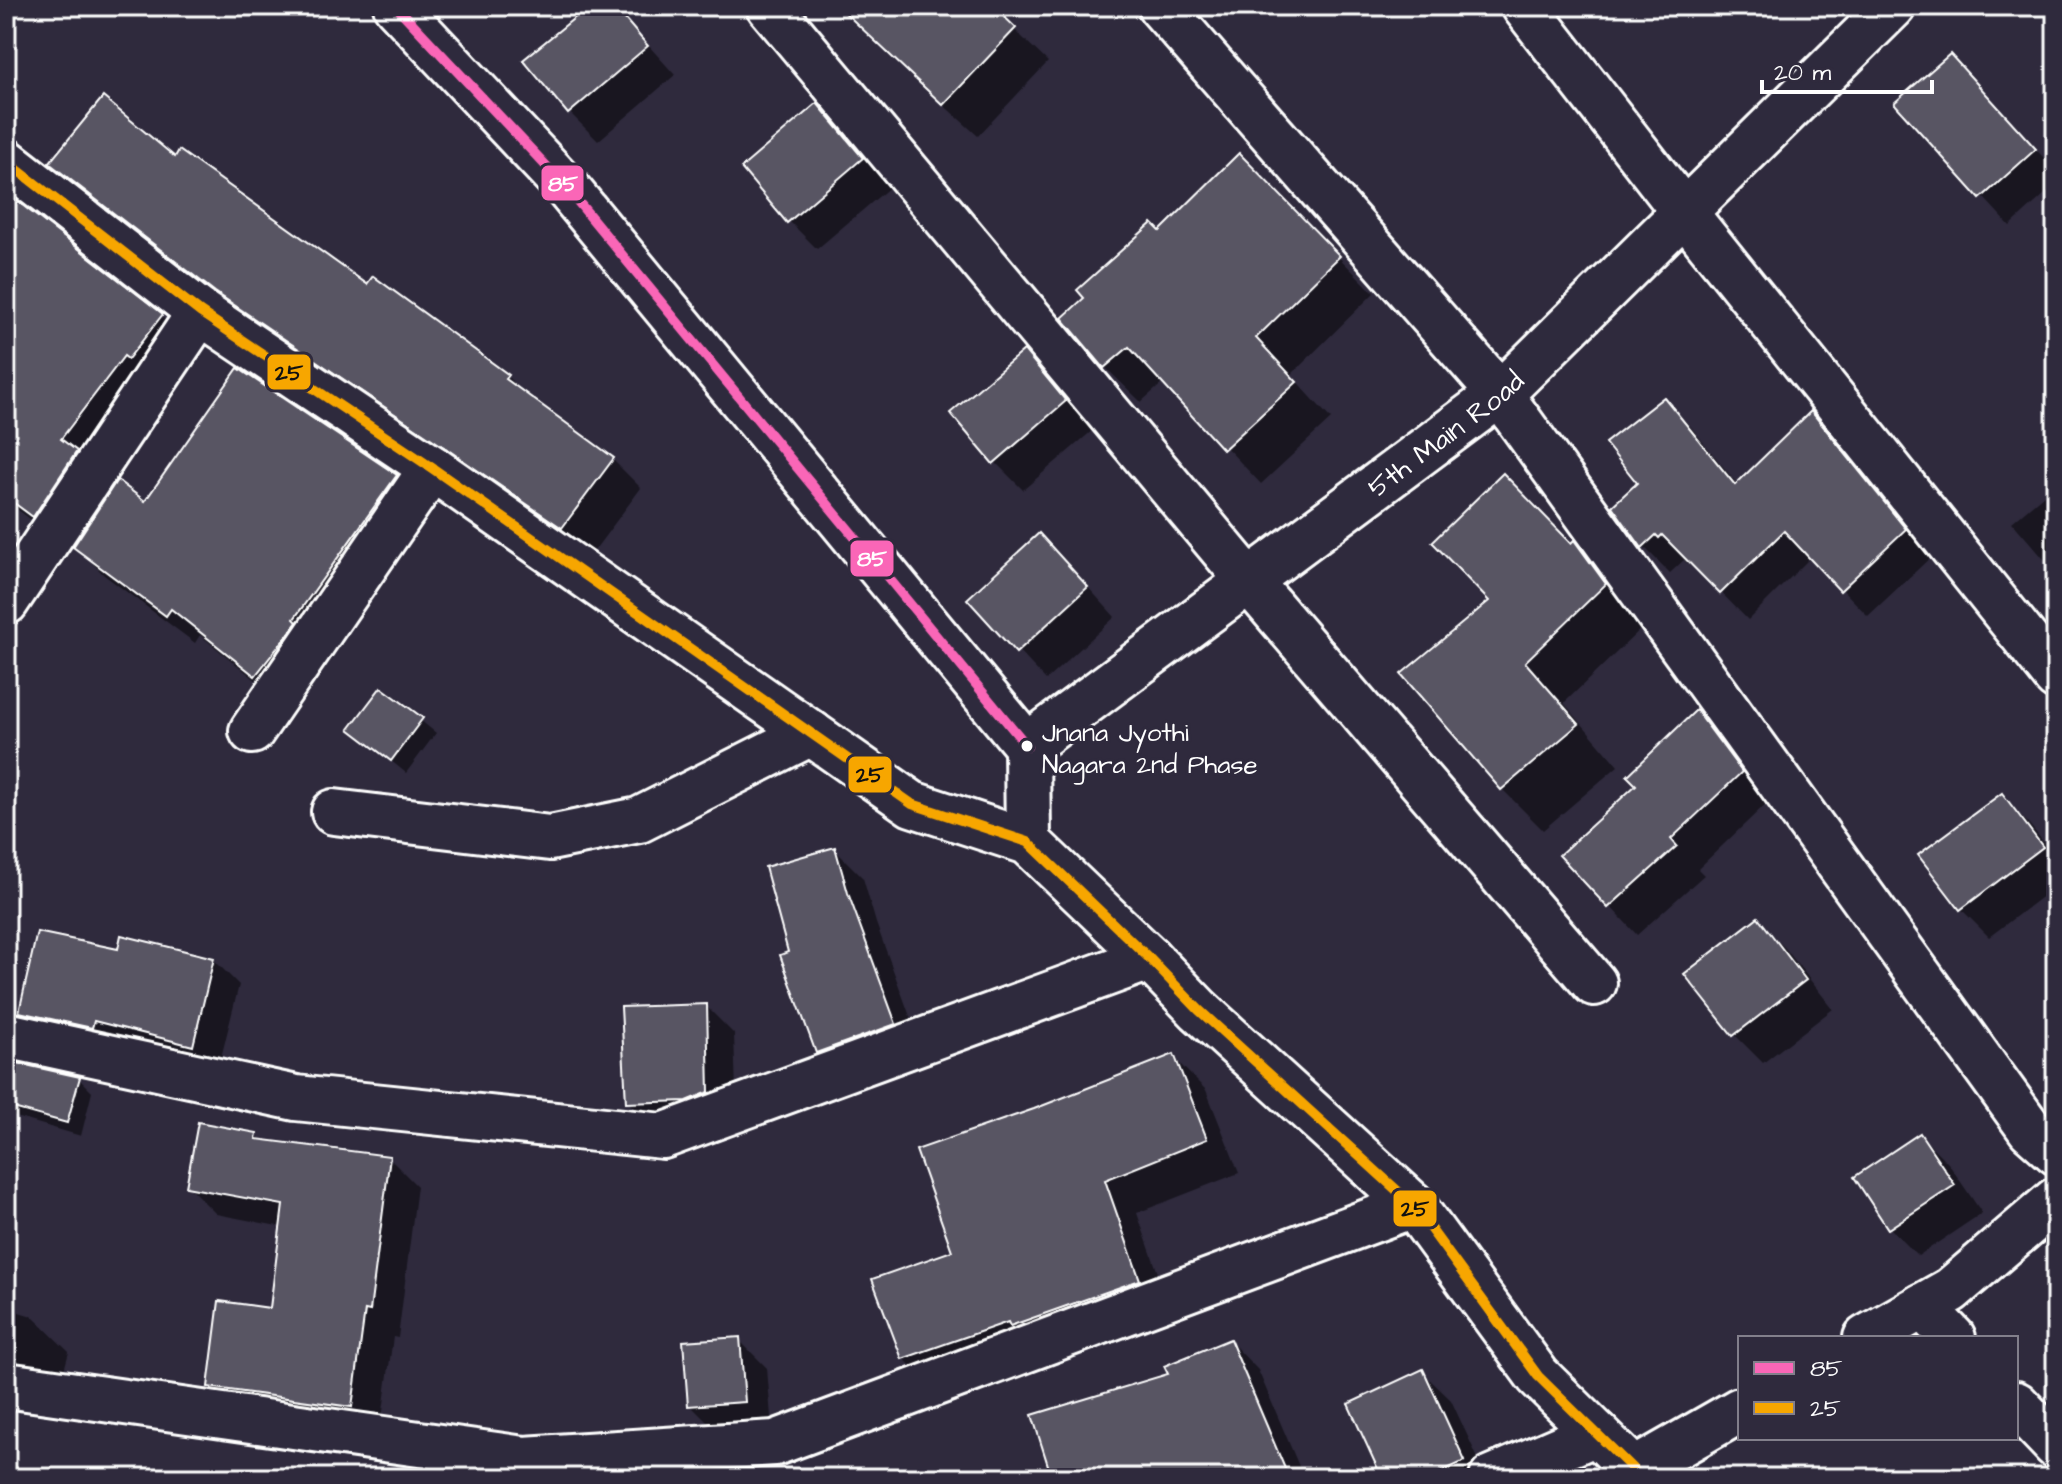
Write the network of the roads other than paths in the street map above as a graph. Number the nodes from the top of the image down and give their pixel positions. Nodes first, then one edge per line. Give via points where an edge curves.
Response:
1 (396, 6) edge
2 (769, 6) edge
3 (1160, 6) edge
4 (1524, 6) edge
5 (1893, 6) edge
6 (6, 161) edge
7 (1684, 212) junction
8 (200, 312) junction
9 (1500, 394) junction
10 (432, 468) junction
11 (1249, 581) junction
12 (6, 602) edge
13 (2056, 677) edge
14 (252, 731) dead end
15 (811, 733) junction
16 (1027, 746) junction
17 (334, 812) dead end
18 (1028, 842) junction
19 (1149, 958) junction
20 (1594, 983) dead end
21 (6, 1035) edge
22 (2056, 1152) edge
23 (2056, 1200) edge
24 (1413, 1205) junction
25 (1922, 1306) junction
26 (1870, 1336) edge
27 (1951, 1336) edge
28 (6, 1385) edge
29 (2018, 1406) edge
30 (1738, 1411) edge
31 (1596, 1433) junction
32 (2056, 1446) edge
33 (1638, 1474) edge
34 (1492, 1478) edge

1 - 16 street via 566,187
2 - 11 street
3 - 9 street
4 - 7 street
5 - 7 street, 5th Main Road
6 - 8 street
7 - 9 street, 5th Main Road
7 - 13 street
8 - 10 street
8 - 12 street
9 - 11 street, 5th Main Road
9 - 22 street via 2030,1129
10 - 14 street
10 - 15 street
11 - 16 street, 5th Main Road
11 - 20 street
15 - 17 street via 639,820 550,838
15 - 18 street via 912,804
16 - 18 street
18 - 19 street
19 - 21 street via 663,1136 296,1098
19 - 24 street
23 - 25 street via 1951,1290
24 - 28 street via 775,1443 524,1459
24 - 31 street via 1538,1376
25 - 26 street
25 - 27 street
29 - 32 street
30 - 33 street
31 - 33 street
31 - 34 street

